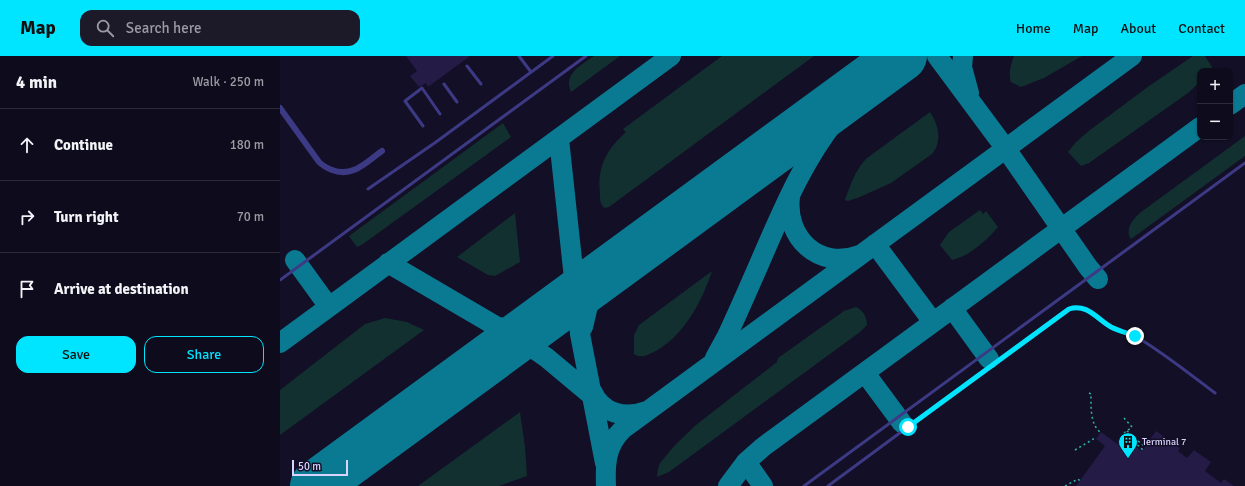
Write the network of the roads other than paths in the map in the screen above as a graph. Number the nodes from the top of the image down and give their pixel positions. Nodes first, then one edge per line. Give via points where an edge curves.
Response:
1 (518, 56) edge
2 (553, 56) edge
3 (586, 56) edge
4 (467, 66) dead end
5 (531, 72) junction
6 (444, 84) dead end
7 (481, 84) dead end
8 (457, 102) dead end
9 (280, 108) edge
10 (440, 114) dead end
11 (423, 126) dead end
12 (382, 151) dead end
13 (1245, 163) edge
14 (368, 189) dead end
15 (280, 280) edge
16 (1216, 393) dead end
17 (804, 486) edge
18 (828, 486) edge

1 - 5 lane
2 - 5 lane
3 - 15 lane
4 - 7 lane
5 - 14 lane
6 - 8 lane
9 - 12 street via 325,167 350,172
10 - 11 lane via 422,88 405,101
13 - 17 lane
16 - 18 lane via 1140,339 1109,326 1088,310 1073,308 1065,311

